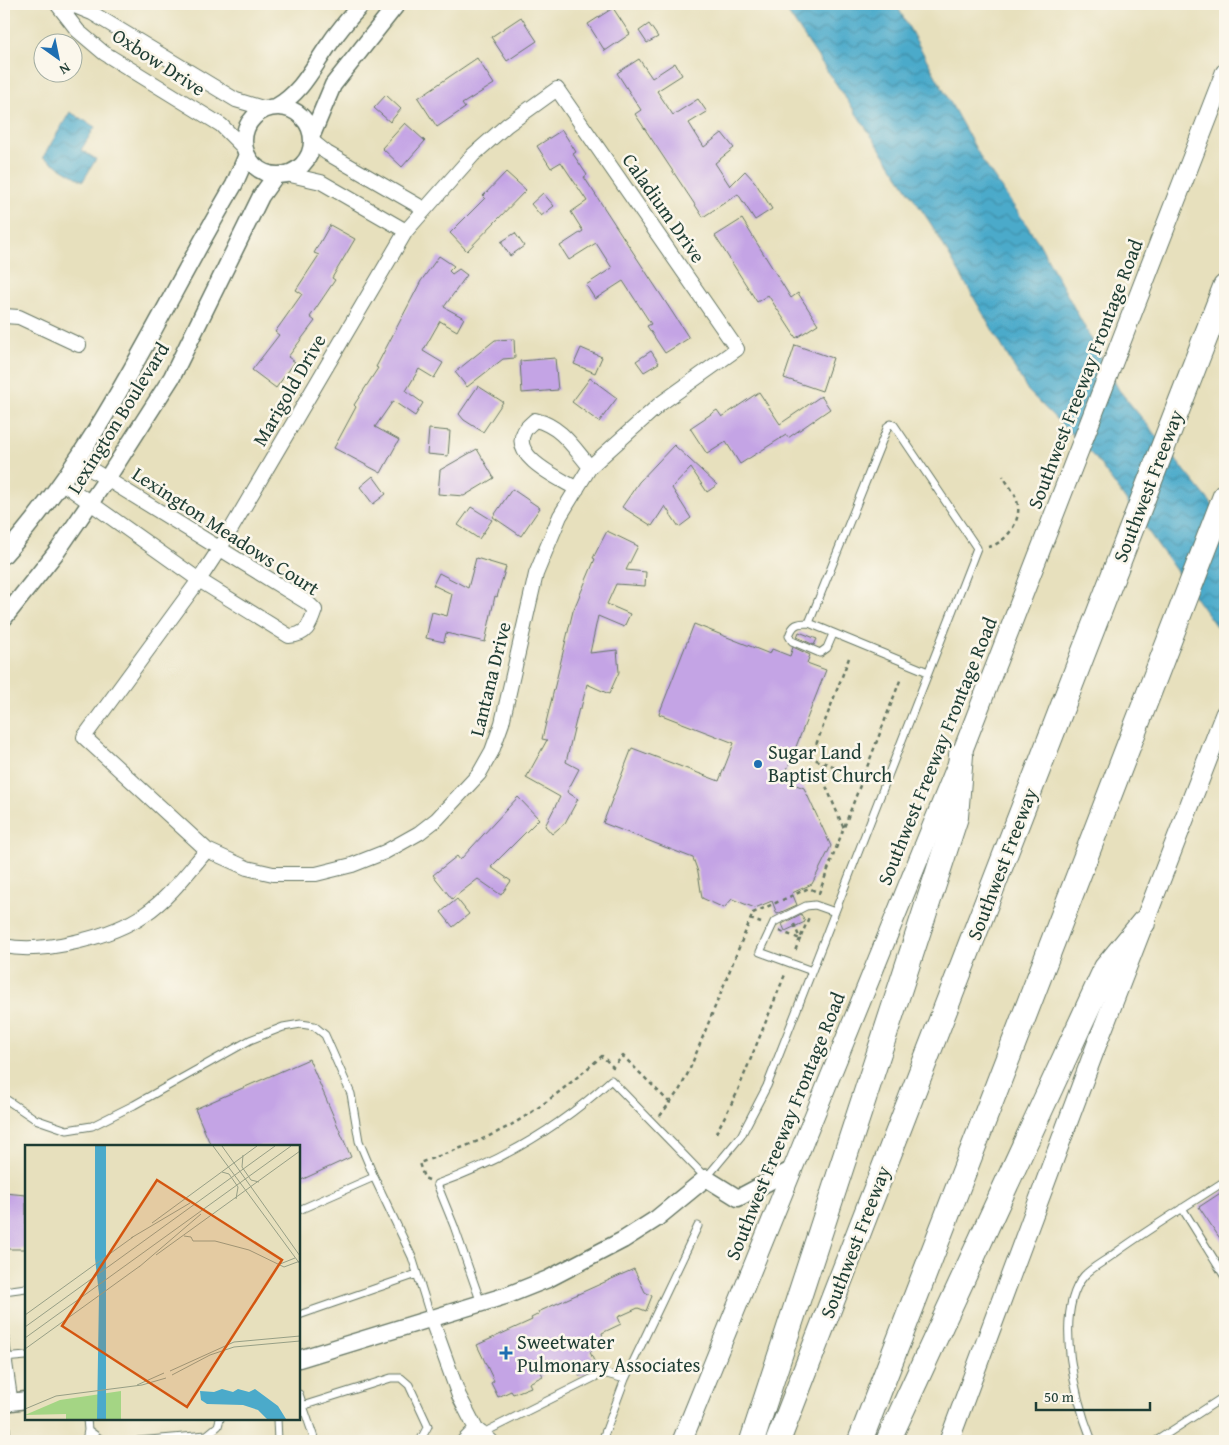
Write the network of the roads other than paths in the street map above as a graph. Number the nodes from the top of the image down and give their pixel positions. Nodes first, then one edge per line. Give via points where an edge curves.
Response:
1 (57, 4) edge
2 (70, 4) edge
3 (362, 4) edge
4 (397, 4) edge
5 (1225, 74) edge
6 (557, 89) joint
7 (271, 108) junction
8 (312, 138) junction
9 (246, 151) junction
10 (281, 175) junction
11 (424, 209) junction
12 (406, 232) junction
13 (1225, 287) edge
14 (4, 316) edge
15 (79, 345) dead end
16 (737, 349) joint
17 (76, 460) junction
18 (590, 467) junction
19 (107, 479) junction
20 (61, 482) junction
21 (577, 489) junction
22 (1225, 496) edge
23 (90, 503) junction
24 (220, 548) junction
25 (4, 555) edge
26 (199, 580) junction
27 (4, 618) edge
28 (809, 623) junction
29 (833, 634) junction
30 (928, 672) junction
31 (1224, 716) edge
32 (84, 737) joint
33 (961, 755) junction
34 (207, 850) junction
35 (835, 912) junction
36 (1143, 923) junction
37 (4, 946) edge
38 (812, 971) junction
39 (4, 1098) edge
40 (792, 1170) junction
41 (374, 1177) junction
42 (706, 1178) junction
43 (1225, 1181) edge
44 (1182, 1208) junction
45 (300, 1210) edge
46 (698, 1226) dead end
47 (417, 1274) junction
48 (1225, 1277) edge
49 (25, 1288) edge
50 (4, 1291) edge
51 (481, 1303) junction
52 (300, 1315) edge
53 (431, 1318) junction
54 (4, 1331) edge
55 (25, 1356) edge
56 (6, 1358) edge
57 (300, 1359) edge
58 (625, 1379) junction
59 (1225, 1396) edge
60 (15, 1401) edge
61 (301, 1406) edge
62 (87, 1420) edge
63 (220, 1420) edge
64 (277, 1420) edge
65 (88, 1430) junction
66 (483, 1435) edge
67 (7, 1441) edge
68 (86, 1441) edge
69 (103, 1441) edge
70 (138, 1441) edge
71 (278, 1441) edge
72 (314, 1441) edge
73 (420, 1441) edge
74 (464, 1441) edge
75 (602, 1441) edge
76 (682, 1441) edge
77 (752, 1441) edge
78 (778, 1441) edge
79 (860, 1441) edge
80 (888, 1441) edge
81 (949, 1441) edge
82 (1092, 1441) edge
83 (1156, 1441) edge

1 - 9 street, Oxbow Drive via 78,31 104,53 220,125
2 - 7 street, Oxbow Drive via 92,13 236,100
3 - 7 street via 328,46 302,86 286,101
4 - 8 street via 333,85
5 - 33 main road, Southwest Freeway Frontage Road
6 - 11 street, Marigold Drive via 480,149
6 - 16 street, Caladium Drive
7 - 8 street via 299,114 309,127
7 - 9 street via 259,113 248,124
8 - 10 street via 311,150 302,166
8 - 11 street via 327,153
9 - 10 street via 258,169
9 - 17 street, Lexington Boulevard via 234,184 131,372
10 - 12 street via 321,182
10 - 19 street, Lexington Boulevard via 260,196 172,377
11 - 12 street, Marigold Drive
12 - 24 street, Marigold Drive
13 - 78 highway, Southwest Freeway
14 - 15 street via 19,317
16 - 18 street, Lantana Drive via 660,404
17 - 19 street, Lexington Meadows Court
17 - 20 street, Lexington Boulevard
18 - 21 street, Lantana Drive
18 - 21 street via 560,431 547,423 535,420 523,432 522,446 532,462
19 - 23 street, Lexington Boulevard
19 - 24 street, Lexington Meadows Court
20 - 23 street, Lexington Meadows Court
20 - 25 street, Lexington Boulevard
21 - 34 street, Lantana Drive via 560,516 536,574 502,723 492,751 479,774 438,819 385,852 316,874 273,874 246,868
22 - 79 highway
23 - 26 street, Lexington Meadows Court
23 - 27 street, Lexington Boulevard via 58,550
24 - 26 street, Marigold Drive
24 - 26 street, Lexington Meadows Court via 308,603 315,610 310,627 299,636 289,636
26 - 32 street, Marigold Drive
28 - 29 lane
28 - 29 lane via 798,623 792,628 789,636 792,641 820,652 827,648
28 - 30 lane via 888,426 894,425 977,548
29 - 30 lane
30 - 35 lane
31 - 36 main road
32 - 34 street, Lantana Drive
33 - 40 main road, Southwest Freeway Frontage Road
33 - 77 highway via 956,817
34 - 37 street via 145,914 118,928 62,943 36,947
35 - 38 lane
35 - 38 lane via 814,905 806,906 774,922 760,952
36 - 80 highway via 1106,968
36 - 81 main road
38 - 42 lane via 755,1112 741,1136
39 - 41 lane via 35,1118 67,1130 92,1126 250,1040 283,1027 314,1026 325,1035 351,1094 359,1141
40 - 42 street via 738,1198
40 - 76 main road, Southwest Freeway Frontage Road
41 - 45 lane
41 - 47 lane
42 - 51 street via 656,1219 623,1240 548,1279
42 - 51 lane via 611,1080 544,1133 511,1152 437,1184
43 - 44 lane
44 - 48 lane
44 - 82 lane via 1084,1276 1071,1300 1069,1330 1073,1372
46 - 58 lane
47 - 52 lane
47 - 53 lane
49 - 50 lane
51 - 53 street
53 - 57 street
53 - 66 street via 449,1372
54 - 56 lane
55 - 56 lane
56 - 60 lane
58 - 66 lane via 603,1373
58 - 75 lane
59 - 83 lane
60 - 67 lane
61 - 72 lane
61 - 73 lane via 391,1378 401,1378 409,1385 428,1426
62 - 65 lane
63 - 70 lane via 218,1426 207,1434
64 - 71 lane
65 - 68 lane
65 - 69 lane
66 - 74 street

